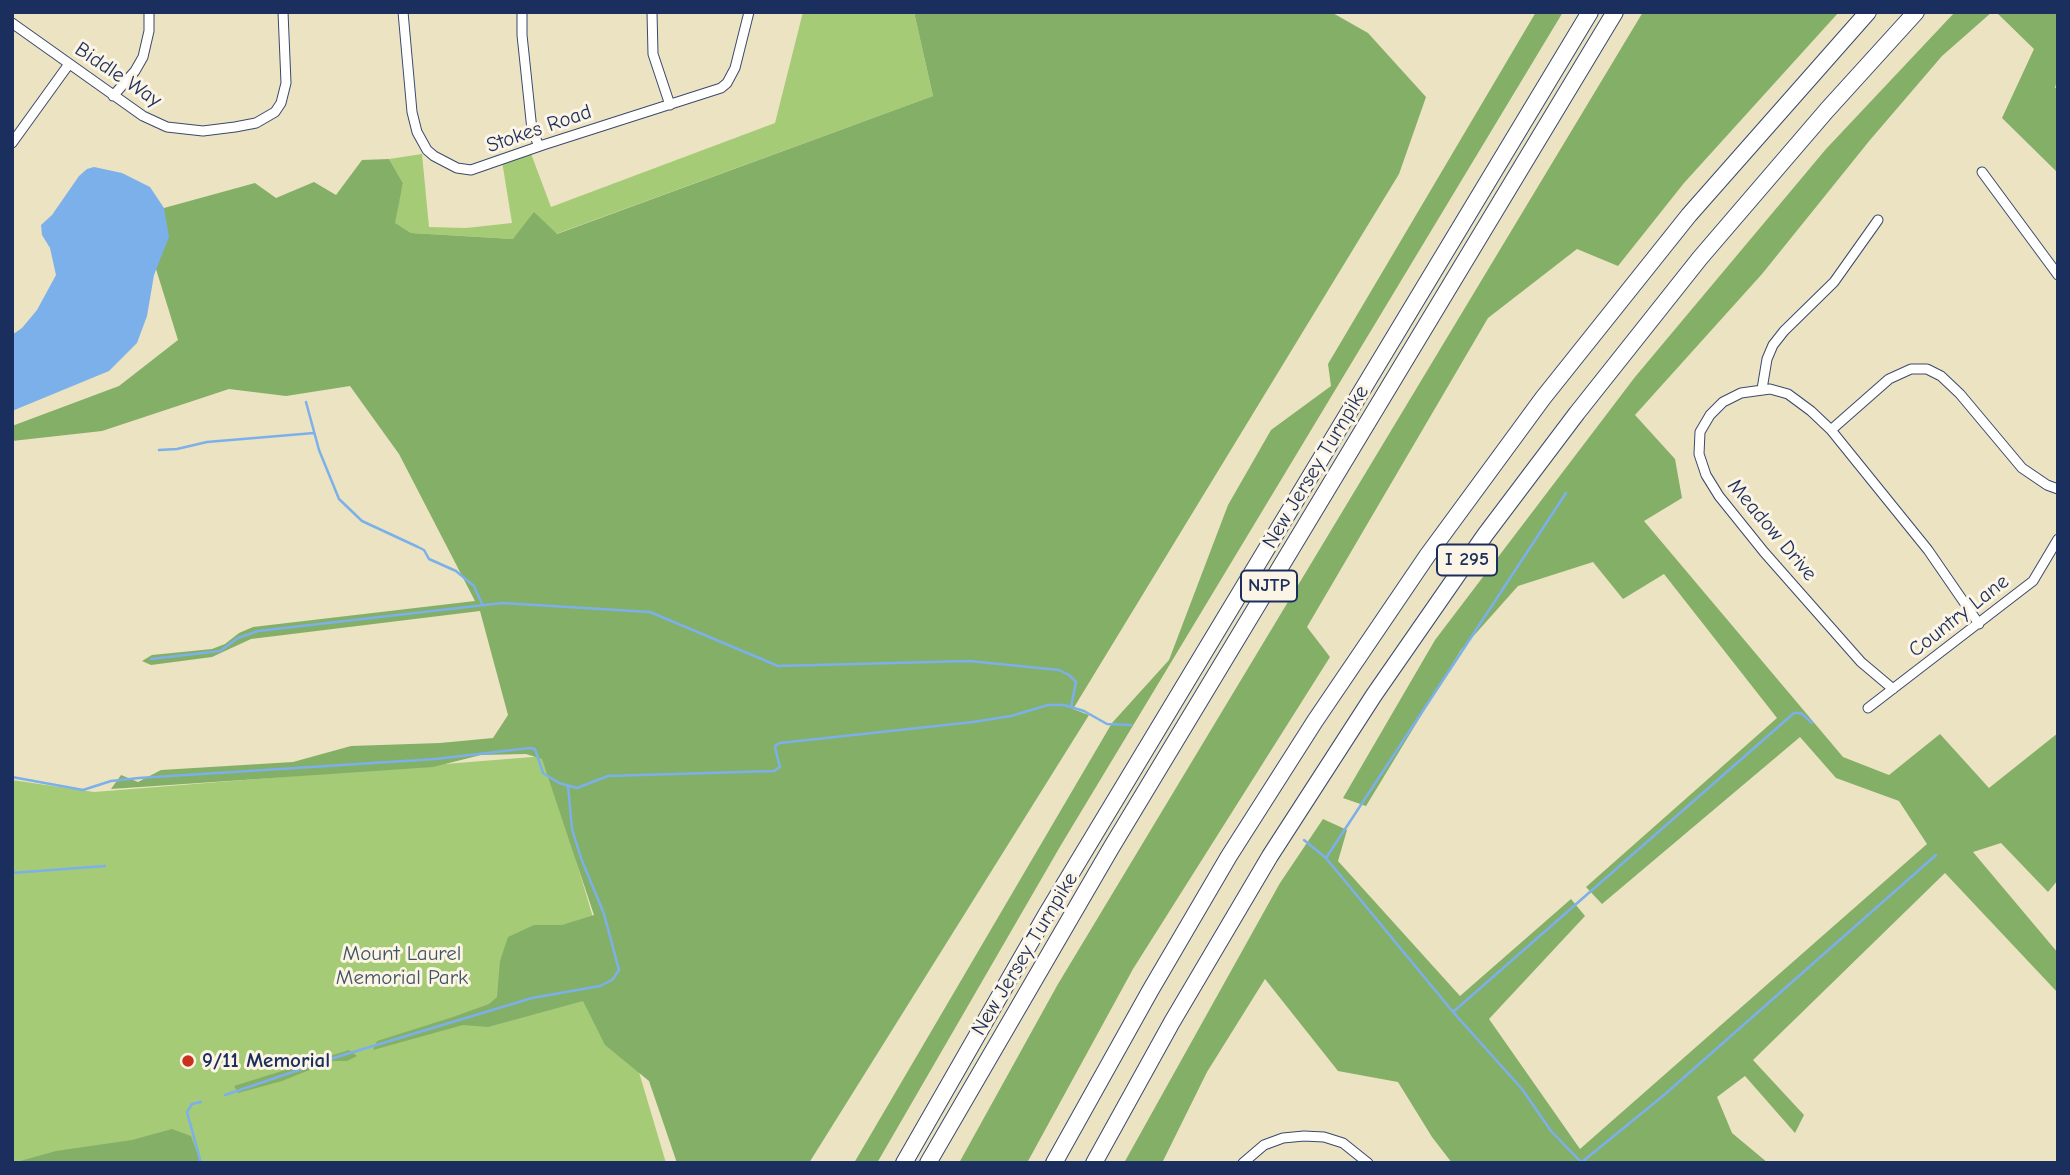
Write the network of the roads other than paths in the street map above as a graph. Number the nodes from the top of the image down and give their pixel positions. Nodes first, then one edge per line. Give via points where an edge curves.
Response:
1 (149, 12) edge
2 (283, 12) edge
3 (403, 12) edge
4 (522, 12) edge
5 (652, 12) edge
6 (749, 12) edge
7 (1591, 12) edge
8 (1615, 12) edge
9 (1868, 12) edge
10 (1916, 12) edge
11 (12, 23) edge
12 (69, 64) junction
13 (113, 96) junction
14 (670, 105) junction
15 (12, 143) edge
16 (539, 146) junction
17 (1982, 172) dead end
18 (1878, 220) dead end
19 (2058, 275) edge
20 (1762, 389) junction
21 (1830, 430) junction
22 (2058, 489) edge
23 (2058, 539) edge
24 (2050, 554) junction
25 (2058, 565) edge
26 (1979, 624) junction
27 (1893, 689) junction
28 (1868, 708) dead end
29 (904, 1163) edge
30 (928, 1163) edge
31 (1054, 1163) edge
32 (1094, 1163) edge
33 (1243, 1163) edge
34 (1368, 1163) edge

1 - 13 street via 143,57
2 - 13 street, Biddle Way via 285,93 275,112 266,118 225,129 179,130 143,117
3 - 16 street, Stokes Road via 414,122 427,150 442,162 471,170
4 - 16 street via 533,130
5 - 14 street via 653,54
6 - 14 street, Stokes Road via 727,83
7 - 29 highway, New Jersey Turnpike / NJTP via 1053,904
8 - 30 highway, New Jersey Turnpike / NJTP via 1111,848
9 - 31 highway, I 295 via 1689,215 1543,398 1427,556 1229,856
10 - 32 highway, I 295 via 1675,288 1470,556 1277,846
11 - 12 street, Biddle Way
12 - 13 street, Biddle Way
12 - 15 street
14 - 16 street, Stokes Road
17 - 19 street
18 - 20 street via 1834,282 1773,345
20 - 21 street via 1796,399
20 - 27 street, Meadow Drive via 1732,397 1710,415 1698,443 1706,475 1764,552 1861,662
21 - 22 street via 1889,379 1911,369 1927,369 1960,394 2022,468
21 - 26 street via 1928,550
23 - 24 street, Country Lane
24 - 25 street
24 - 26 street, Country Lane via 2033,581
26 - 27 street, Country Lane
27 - 28 street, Country Lane
33 - 34 street via 1264,1146 1304,1136 1343,1143

